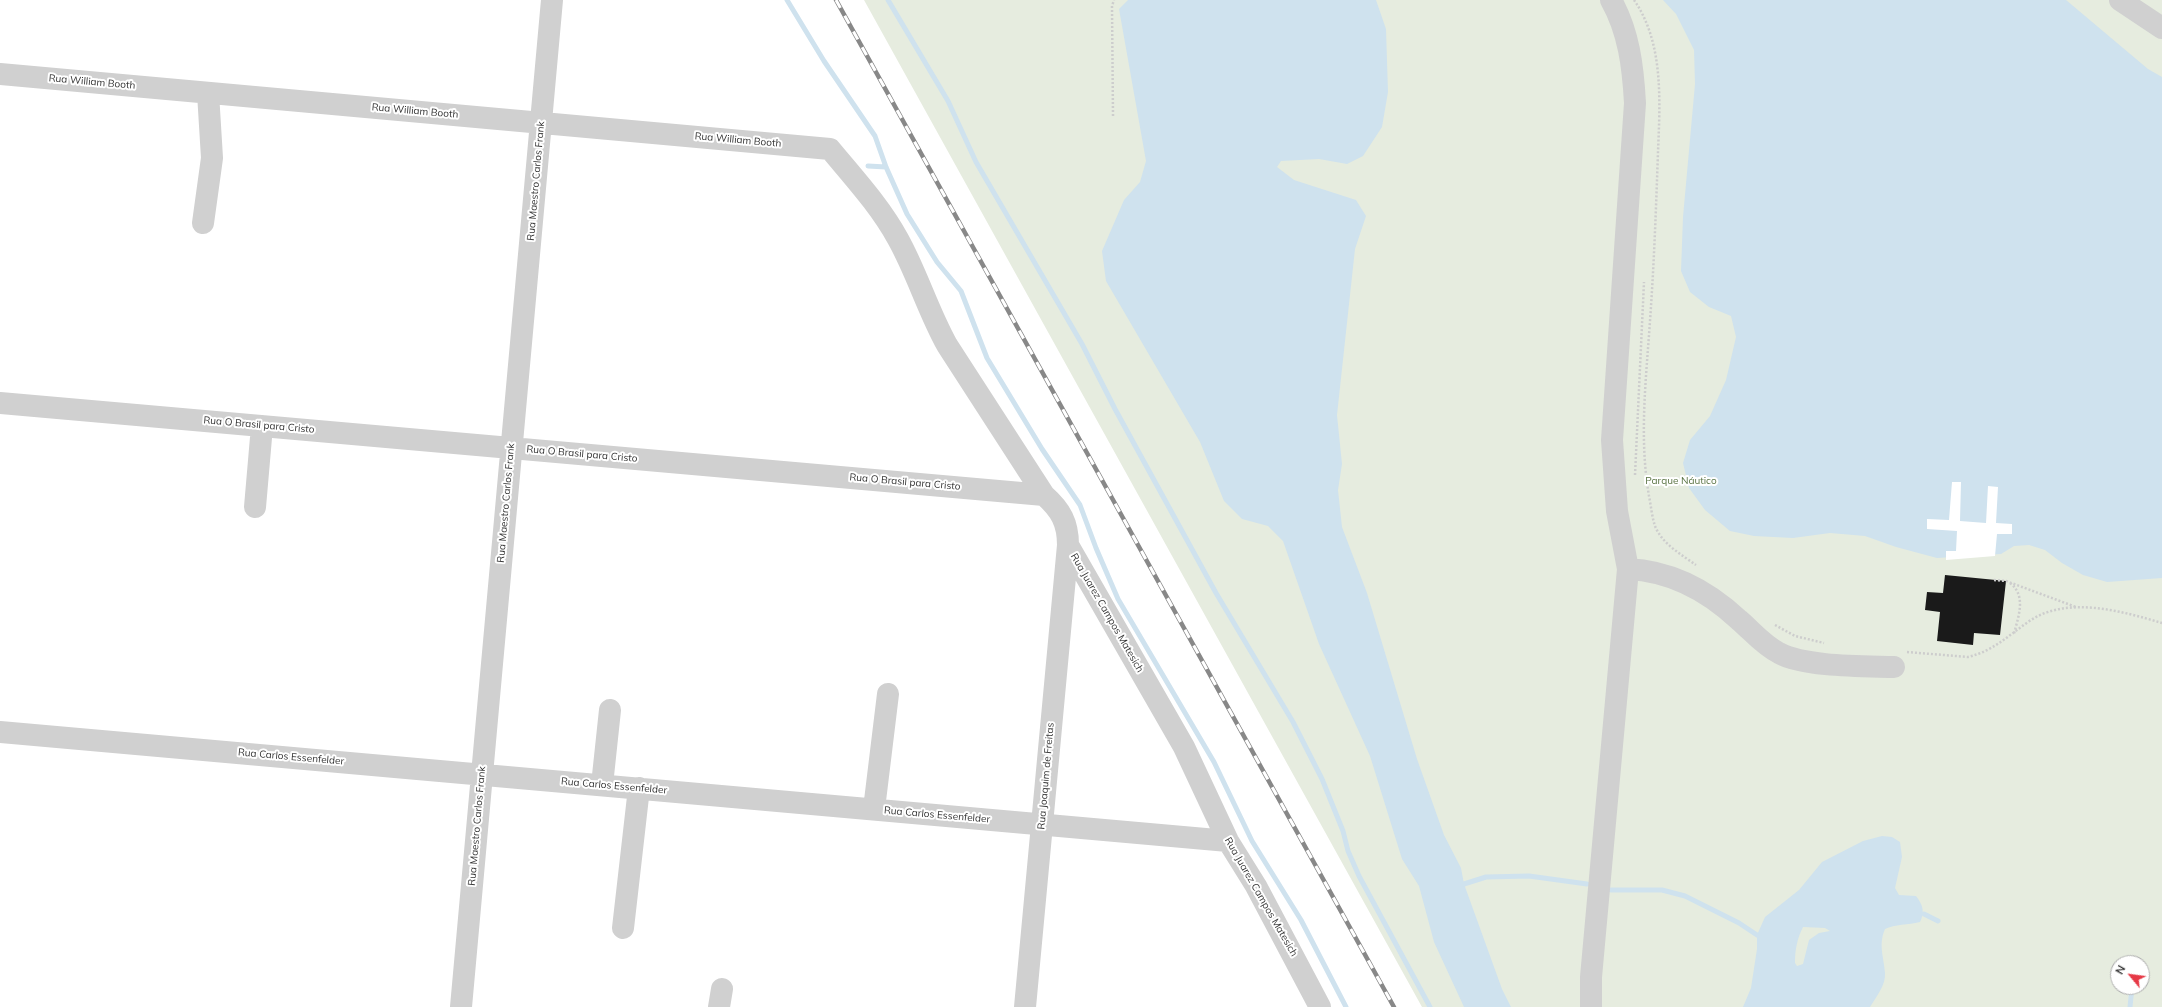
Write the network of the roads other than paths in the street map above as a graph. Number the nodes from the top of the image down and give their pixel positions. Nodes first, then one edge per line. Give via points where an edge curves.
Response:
1 (552, 0) edge
2 (1611, 0) edge
3 (2120, 0) edge
4 (2162, 28) edge
5 (0, 74) edge
6 (208, 93) junction
7 (541, 123) junction
8 (830, 149) joint
9 (203, 223) dead end
10 (0, 403) edge
11 (262, 426) junction
12 (512, 448) junction
13 (1044, 495) junction
14 (255, 506) dead end
15 (1068, 545) junction
16 (1628, 569) junction
17 (1897, 659) road end
18 (888, 694) dead end
19 (610, 710) dead end
20 (0, 732) edge
21 (482, 774) junction
22 (602, 785) junction
23 (639, 788) junction
24 (874, 809) junction
25 (1042, 824) junction
26 (1228, 841) junction
27 (623, 928) dead end
28 (461, 1007) edge
29 (1025, 1007) edge
30 (1320, 1007) edge
31 (1591, 1007) edge

1 - 7 street, Rua Maestro Carlos Frank
2 - 16 street via 1625,33 1634,68 1635,103 1612,440 1617,511
3 - 4 street
5 - 6 street, Rua William Booth
6 - 7 street, Rua William Booth
6 - 9 street via 212,158
7 - 8 street, Rua William Booth
7 - 12 street, Rua Maestro Carlos Frank
8 - 13 street, Rua Juarez Campos Matesich via 867,193 898,239 947,345
10 - 11 street, Rua O Brasil para Cristo
11 - 12 street, Rua O Brasil para Cristo
11 - 14 street
12 - 13 street, Rua O Brasil para Cristo
12 - 21 street, Rua Maestro Carlos Frank
13 - 15 street, Rua Juarez Campos Matesich via 1062,514
15 - 25 street, Rua Joaquim de Freitas
15 - 26 street, Rua Juarez Campos Matesich via 1184,747
16 - 17 street via 1648,570 1688,583 1713,598 1762,642 1780,654 1822,662
16 - 31 street via 1591,977
18 - 24 street
19 - 22 street
20 - 21 street, Rua Carlos Essenfelder
21 - 22 street, Rua Carlos Essenfelder
21 - 28 street, Rua Maestro Carlos Frank
22 - 23 street, Rua Carlos Essenfelder
23 - 24 street, Rua Carlos Essenfelder
23 - 27 street
24 - 25 street, Rua Carlos Essenfelder
25 - 26 street, Rua Carlos Essenfelder
25 - 29 street, Rua Joaquim de Freitas
26 - 30 street, Rua Juarez Campos Matesich via 1256,886

